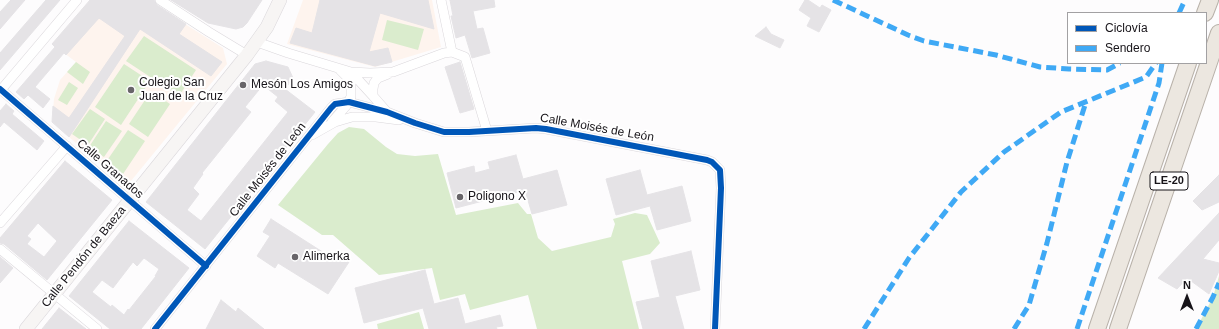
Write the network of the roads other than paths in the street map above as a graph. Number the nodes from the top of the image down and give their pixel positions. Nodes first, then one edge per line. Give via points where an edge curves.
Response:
1 (77, 0) edge
2 (160, 0) edge
3 (280, 0) edge
4 (441, 0) edge
5 (1210, 0) edge
6 (1205, 12) edge
7 (1219, 34) edge
8 (257, 42) junction
9 (452, 52) junction
10 (247, 55) junction
11 (1188, 64) edge
12 (337, 68) junction
13 (351, 72) junction
14 (393, 72) junction
15 (0, 90) edge
16 (373, 96) junction
17 (349, 102) junction
18 (387, 112) junction
19 (415, 123) junction
20 (326, 127) junction
21 (487, 131) junction
22 (309, 137) junction
23 (67, 146) junction
24 (130, 200) junction
25 (0, 223) edge
26 (0, 249) edge
27 (206, 266) junction
28 (54, 294) junction
29 (26, 329) edge
30 (97, 329) edge
31 (155, 329) edge
32 (715, 329) edge
33 (1097, 329) edge
34 (1118, 329) edge

1 - 15 street
2 - 10 street
3 - 8 main road, Calle Pendón de Baeza
4 - 9 street
5 - 6 highway
7 - 34 highway, LE-20
8 - 10 main road, Calle Pendón de Baeza
8 - 12 street
9 - 14 street
9 - 21 street via 465,56
10 - 24 main road, Calle Pendón de Baeza
11 - 33 highway, LE-20
12 - 13 street
12 - 17 street via 351,84
13 - 14 street
13 - 16 street, Calle Moisés de León
14 - 16 street via 378,78 374,83
15 - 23 street, Calle Granados
16 - 18 street, Calle Moisés de León
17 - 18 street, Calle Moisés de León
17 - 20 street, Calle Moisés de León
17 - 22 street, Calle Moisés de León via 335,104
18 - 19 street, Calle Moisés de León
19 - 20 street, Calle Moisés de León via 364,116 342,119
19 - 21 street, Calle Moisés de León via 444,132
20 - 22 street, Calle Moisés de León
21 - 32 street, Calle Moisés de León via 546,128 712,162 720,170 722,188
22 - 27 street, Calle Moisés de León
23 - 24 street, Calle Granados
23 - 25 street
24 - 27 street, Calle Granados
24 - 28 main road, Calle Pendón de Baeza
26 - 28 street
27 - 31 street, Calle Moisés de León
28 - 29 main road, Calle Pendón de Baeza
28 - 30 street

